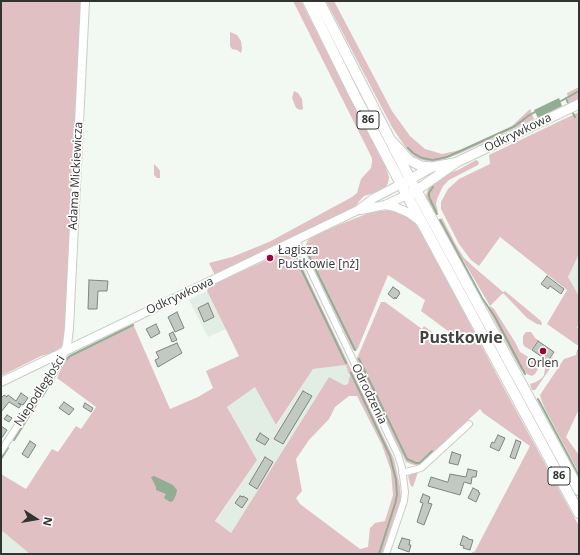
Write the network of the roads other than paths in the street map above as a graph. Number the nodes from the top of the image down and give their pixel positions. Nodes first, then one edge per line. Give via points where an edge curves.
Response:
1 (85, 1) edge
2 (308, 1) edge
3 (319, 1) edge
4 (579, 104) edge
5 (389, 138) junction
6 (457, 162) junction
7 (432, 167) junction
8 (410, 179) junction
9 (401, 184) junction
10 (417, 190) junction
11 (407, 195) junction
12 (385, 205) junction
13 (358, 210) junction
14 (421, 222) junction
15 (296, 240) junction
16 (65, 351) junction
17 (1, 382) edge
18 (469, 424) dead end
19 (1, 451) edge
20 (402, 473) junction
21 (579, 490) edge
22 (579, 512) edge
23 (386, 554) edge

1 - 16 street, Adama Mickiewicza via 70,321
2 - 9 main road, 86
3 - 5 main road, 86
4 - 6 main road, Odkrywkowa
5 - 7 main road, Odkrywkowa via 409,160 421,166
5 - 8 main road, 86
6 - 7 main road, Odkrywkowa
6 - 10 main road, Odkrywkowa
7 - 8 main road, Odkrywkowa
8 - 9 main road, Odkrywkowa
8 - 10 main road, 86
9 - 11 main road, 86
9 - 13 street, Odkrywkowa
10 - 11 main road, Odkrywkowa
10 - 21 main road, 86
11 - 12 street, Odkrywkowa
11 - 14 main road, 86
12 - 13 street, Odkrywkowa
12 - 14 street, Odkrywkowa via 409,213
13 - 15 street, Odkrywkowa
14 - 22 main road, 86
15 - 16 street, Odkrywkowa
15 - 20 street, Odrodzenia via 398,455
16 - 17 street, Odkrywkowa
16 - 19 street, Niepodległości
18 - 20 street via 421,468
20 - 23 street, Odrodzenia via 404,501

